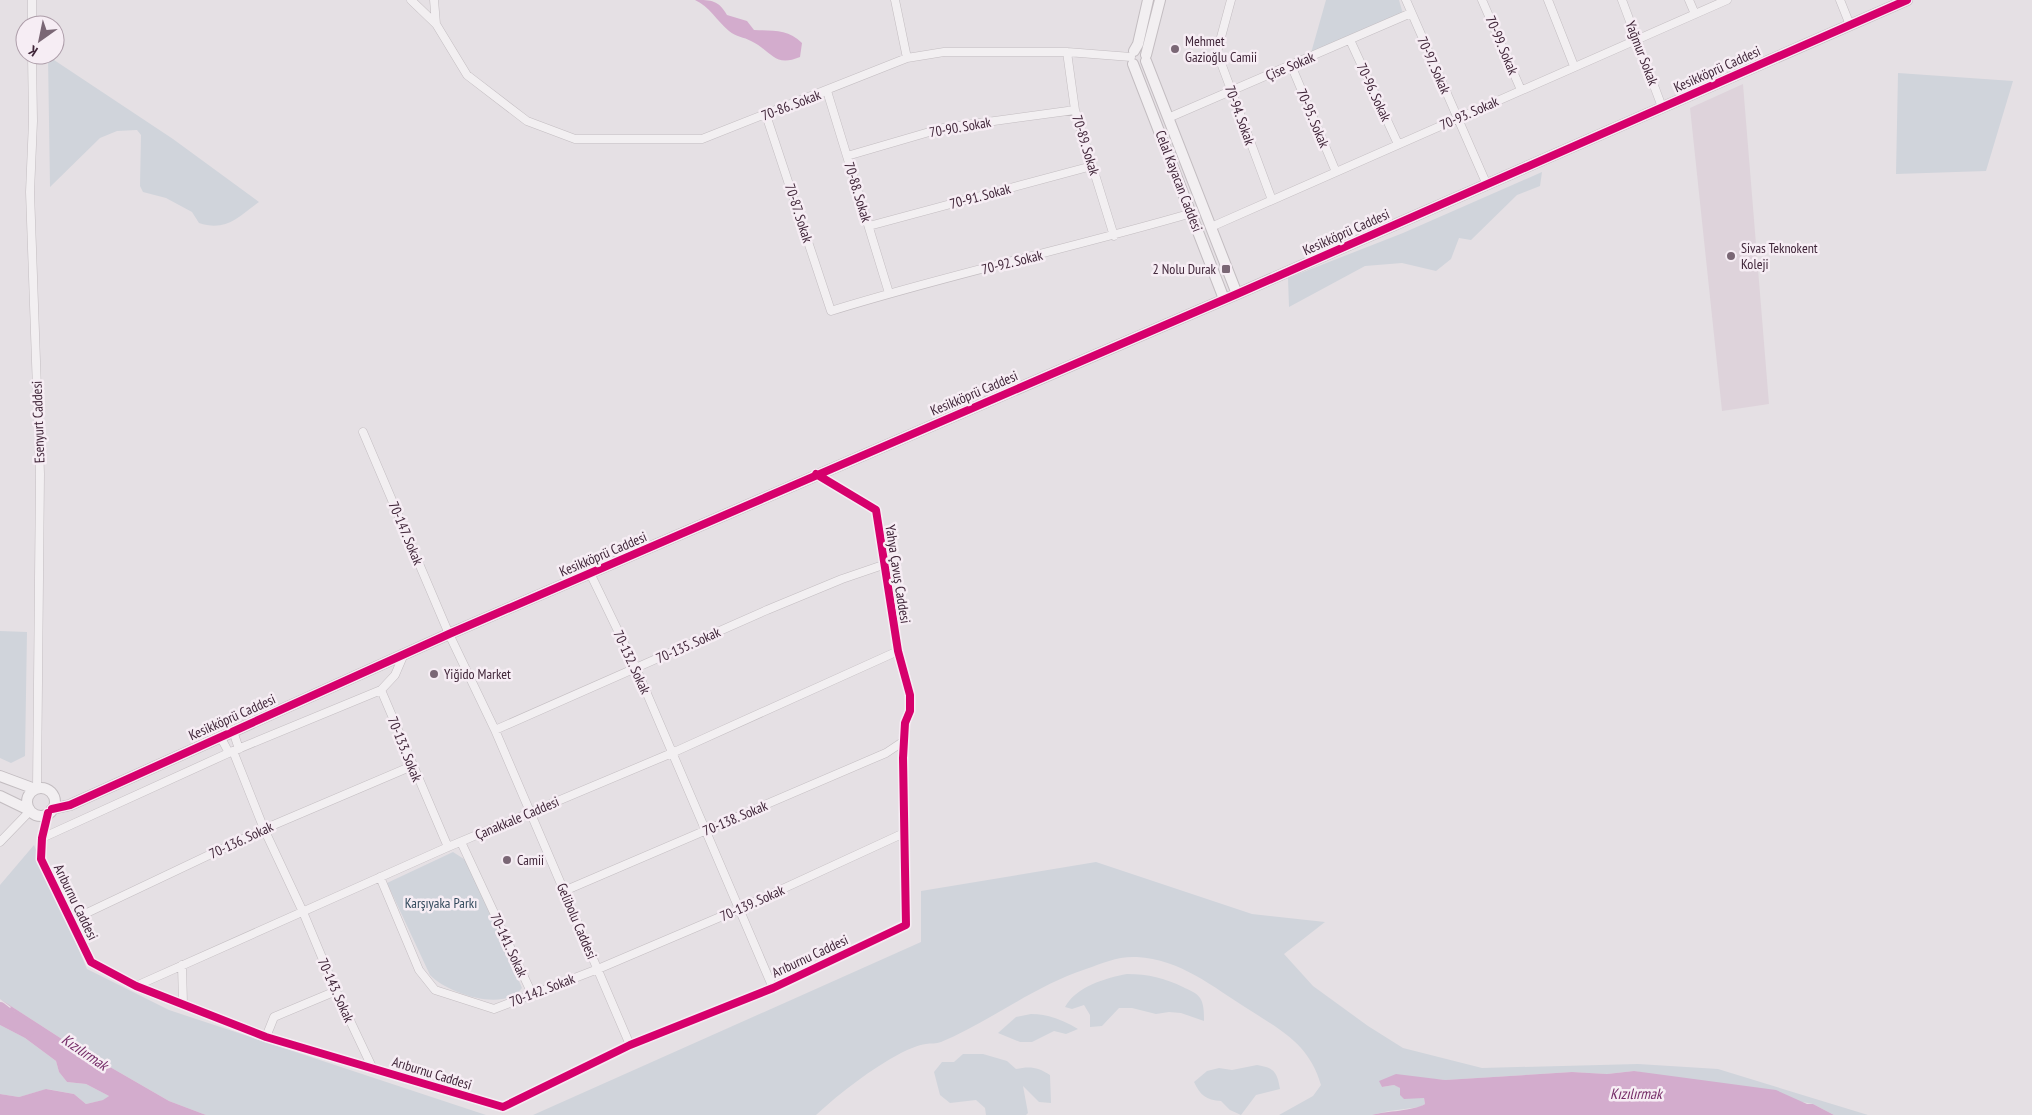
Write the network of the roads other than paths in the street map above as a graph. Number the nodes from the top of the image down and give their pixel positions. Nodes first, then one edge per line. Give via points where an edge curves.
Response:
1 (32, 0) edge
2 (411, 0) edge
3 (434, 0) edge
4 (895, 0) edge
5 (1148, 0) edge
6 (1160, 0) edge
7 (1231, 0) edge
8 (1406, 0) edge
9 (1482, 0) edge
10 (1548, 0) edge
11 (1622, 0) edge
12 (1689, 0) edge
13 (1727, 0) edge
14 (1840, 0) edge
15 (1907, 0) edge
16 (1411, 13) junction
17 (1695, 14) junction
18 (32, 15) edge
19 (436, 24) junction
20 (1850, 25) junction
21 (1637, 39) junction
22 (1350, 40) junction
23 (1067, 52) junction
24 (1133, 57) junction
25 (907, 58) junction
26 (1146, 58) junction
27 (32, 65) edge
28 (1291, 65) junction
29 (1574, 66) junction
30 (1521, 90) junction
31 (827, 91) junction
32 (1231, 91) junction
33 (1662, 107) junction
34 (1075, 110) junction
35 (766, 115) junction
36 (1168, 118) junction
37 (1458, 118) junction
38 (1398, 144) junction
39 (847, 156) junction
40 (1092, 166) junction
41 (1336, 172) junction
42 (1486, 185) junction
43 (1272, 200) junction
44 (1192, 213) junction
45 (869, 226) junction
46 (1211, 227) junction
47 (1114, 236) junction
48 (889, 293) junction
49 (1237, 294) junction
50 (1224, 299) junction
51 (831, 310) joint
52 (363, 432) dead end
53 (816, 474) junction
54 (883, 565) junction
55 (590, 573) junction
56 (449, 634) junction
57 (898, 651) junction
58 (404, 654) junction
59 (636, 668) junction
60 (381, 690) junction
61 (495, 730) junction
62 (233, 731) junction
63 (220, 736) junction
64 (904, 741) junction
65 (234, 751) junction
66 (672, 753) junction
67 (412, 766) junction
68 (0, 776) edge
69 (36, 789) junction
70 (0, 796) edge
71 (30, 810) junction
72 (50, 811) junction
73 (530, 813) junction
74 (264, 829) junction
75 (705, 831) junction
76 (904, 833) junction
77 (42, 838) junction
78 (0, 842) edge
79 (461, 842) junction
80 (448, 847) junction
81 (380, 877) junction
82 (564, 891) junction
83 (739, 909) junction
84 (303, 912) junction
85 (72, 920) junction
86 (906, 925) joint
87 (182, 965) junction
88 (598, 969) junction
89 (136, 986) junction
90 (773, 988) junction
91 (336, 991) junction
92 (532, 994) junction
93 (183, 1004) junction
94 (266, 1037) junction
95 (630, 1045) junction
96 (372, 1067) junction

1 - 18 street
2 - 19 street
3 - 19 street
4 - 25 street
5 - 24 street
6 - 26 street
7 - 32 street, 70-94. Sokak via 1218,52
8 - 16 street, 70-97. Sokak
9 - 30 street, 70-99. Sokak
10 - 29 street
11 - 21 street, Yağmur Sokak
12 - 17 street
13 - 17 street, 70-93. Sokak
14 - 20 street
15 - 20 street, Kesikköprü Caddesi
16 - 22 street, Çise Sokak
16 - 37 street, 70-97. Sokak
17 - 21 street, 70-93. Sokak
19 - 35 street, 70-86. Sokak via 467,75 527,121 575,139 702,139
20 - 33 street, Kesikköprü Caddesi
21 - 29 street, 70-93. Sokak
21 - 33 street, Yağmur Sokak
22 - 28 street, Çise Sokak
22 - 38 street, 70-96. Sokak
23 - 24 street, 70-86. Sokak
23 - 25 street, 70-86. Sokak via 944,52
23 - 34 street, 70-89. Sokak
24 - 26 street via 1142,66
24 - 44 street, Celal Kayacan Caddesi
25 - 31 street, 70-86. Sokak
26 - 36 street, Celal Kayacan Caddesi
27 - 69 street, Esenyurt Caddesi via 30,192 40,474
28 - 32 street, Çise Sokak
28 - 41 street, 70-95. Sokak
29 - 30 street, 70-93. Sokak
30 - 37 street, 70-93. Sokak
31 - 35 street, 70-86. Sokak
31 - 39 street, 70-88. Sokak
32 - 36 street, Çise Sokak
32 - 43 street, 70-94. Sokak
33 - 42 street, Kesikköprü Caddesi
34 - 39 street, 70-90. Sokak via 943,128
34 - 40 street, 70-89. Sokak
35 - 51 street, 70-87. Sokak
36 - 46 street, Celal Kayacan Caddesi
37 - 38 street, 70-93. Sokak
37 - 42 street, 70-97. Sokak
38 - 41 street, 70-93. Sokak
39 - 45 street, 70-88. Sokak
40 - 45 street, 70-91. Sokak
40 - 47 street, 70-89. Sokak
41 - 43 street, 70-93. Sokak
42 - 49 street, Kesikköprü Caddesi
43 - 46 street, 70-93. Sokak
44 - 47 street, 70-92. Sokak
44 - 50 street, Celal Kayacan Caddesi
45 - 48 street, 70-88. Sokak
46 - 49 street, Celal Kayacan Caddesi
47 - 48 street, 70-92. Sokak
48 - 51 street, 70-92. Sokak
49 - 50 street, Kesikköprü Caddesi
50 - 53 street, Kesikköprü Caddesi
52 - 56 street, 70-147. Sokak
53 - 54 street, Yahya Çavuş Caddesi via 876,510
53 - 55 street, Kesikköprü Caddesi
54 - 57 street, Yahya Çavuş Caddesi
54 - 59 street, 70-135. Sokak via 825,586
55 - 56 street, Kesikköprü Caddesi
55 - 59 street, 70-132. Sokak
56 - 58 street, Kesikköprü Caddesi
56 - 61 street, Gelibolu Caddesi
57 - 64 street, Yahya Çavuş Caddesi via 910,695
57 - 66 street, Çanakkale Caddesi
58 - 60 street via 395,675
58 - 62 street, Kesikköprü Caddesi
59 - 61 street, 70-135. Sokak
59 - 66 street, 70-132. Sokak
60 - 65 street
60 - 67 street, 70-133. Sokak
61 - 73 street, Gelibolu Caddesi
62 - 63 street, Kesikköprü Caddesi
62 - 65 street
63 - 65 street
63 - 72 street, Kesikköprü Caddesi via 70,805
64 - 75 street, 70-138. Sokak via 886,753
64 - 76 street, Yahya Çavuş Caddesi
65 - 74 street, 70-143. Sokak
65 - 77 street
66 - 73 street, Çanakkale Caddesi
66 - 75 street, 70-132. Sokak
67 - 74 street, 70-136. Sokak
67 - 80 street, 70-133. Sokak
68 - 69 street
69 - 71 street via 27,799
69 - 72 street via 51,792 54,802
70 - 71 street
71 - 72 street via 38,815
71 - 78 street
72 - 77 street, Arıburnu Caddesi
73 - 79 street, Çanakkale Caddesi
73 - 82 street, Gelibolu Caddesi
74 - 84 street, 70-143. Sokak
74 - 85 street, 70-136. Sokak
75 - 82 street, 70-138. Sokak
75 - 83 street, 70-132. Sokak
76 - 83 street, 70-139. Sokak
76 - 86 street, Yahya Çavuş Caddesi
77 - 85 street, Arıburnu Caddesi via 41,859
79 - 80 street, Çanakkale Caddesi
79 - 92 street, 70-141. Sokak
80 - 81 street, Çanakkale Caddesi
81 - 84 street, Çanakkale Caddesi
81 - 92 street, 70-142. Sokak via 419,970 435,990 494,1009
82 - 88 street, Gelibolu Caddesi
83 - 88 street, 70-139. Sokak
83 - 90 street, 70-132. Sokak
84 - 87 street, Çanakkale Caddesi
84 - 91 street, 70-143. Sokak
85 - 89 street, Arıburnu Caddesi via 91,962
86 - 90 street, Arıburnu Caddesi
87 - 89 street, Çanakkale Caddesi
87 - 93 street
88 - 92 street, 70-142. Sokak
88 - 95 street, Gelibolu Caddesi
89 - 93 street, Arıburnu Caddesi
90 - 95 street, Arıburnu Caddesi
91 - 94 street via 274,1017
91 - 96 street, 70-143. Sokak
93 - 94 street, Arıburnu Caddesi
94 - 96 street, Arıburnu Caddesi
95 - 96 street, Arıburnu Caddesi via 503,1107

